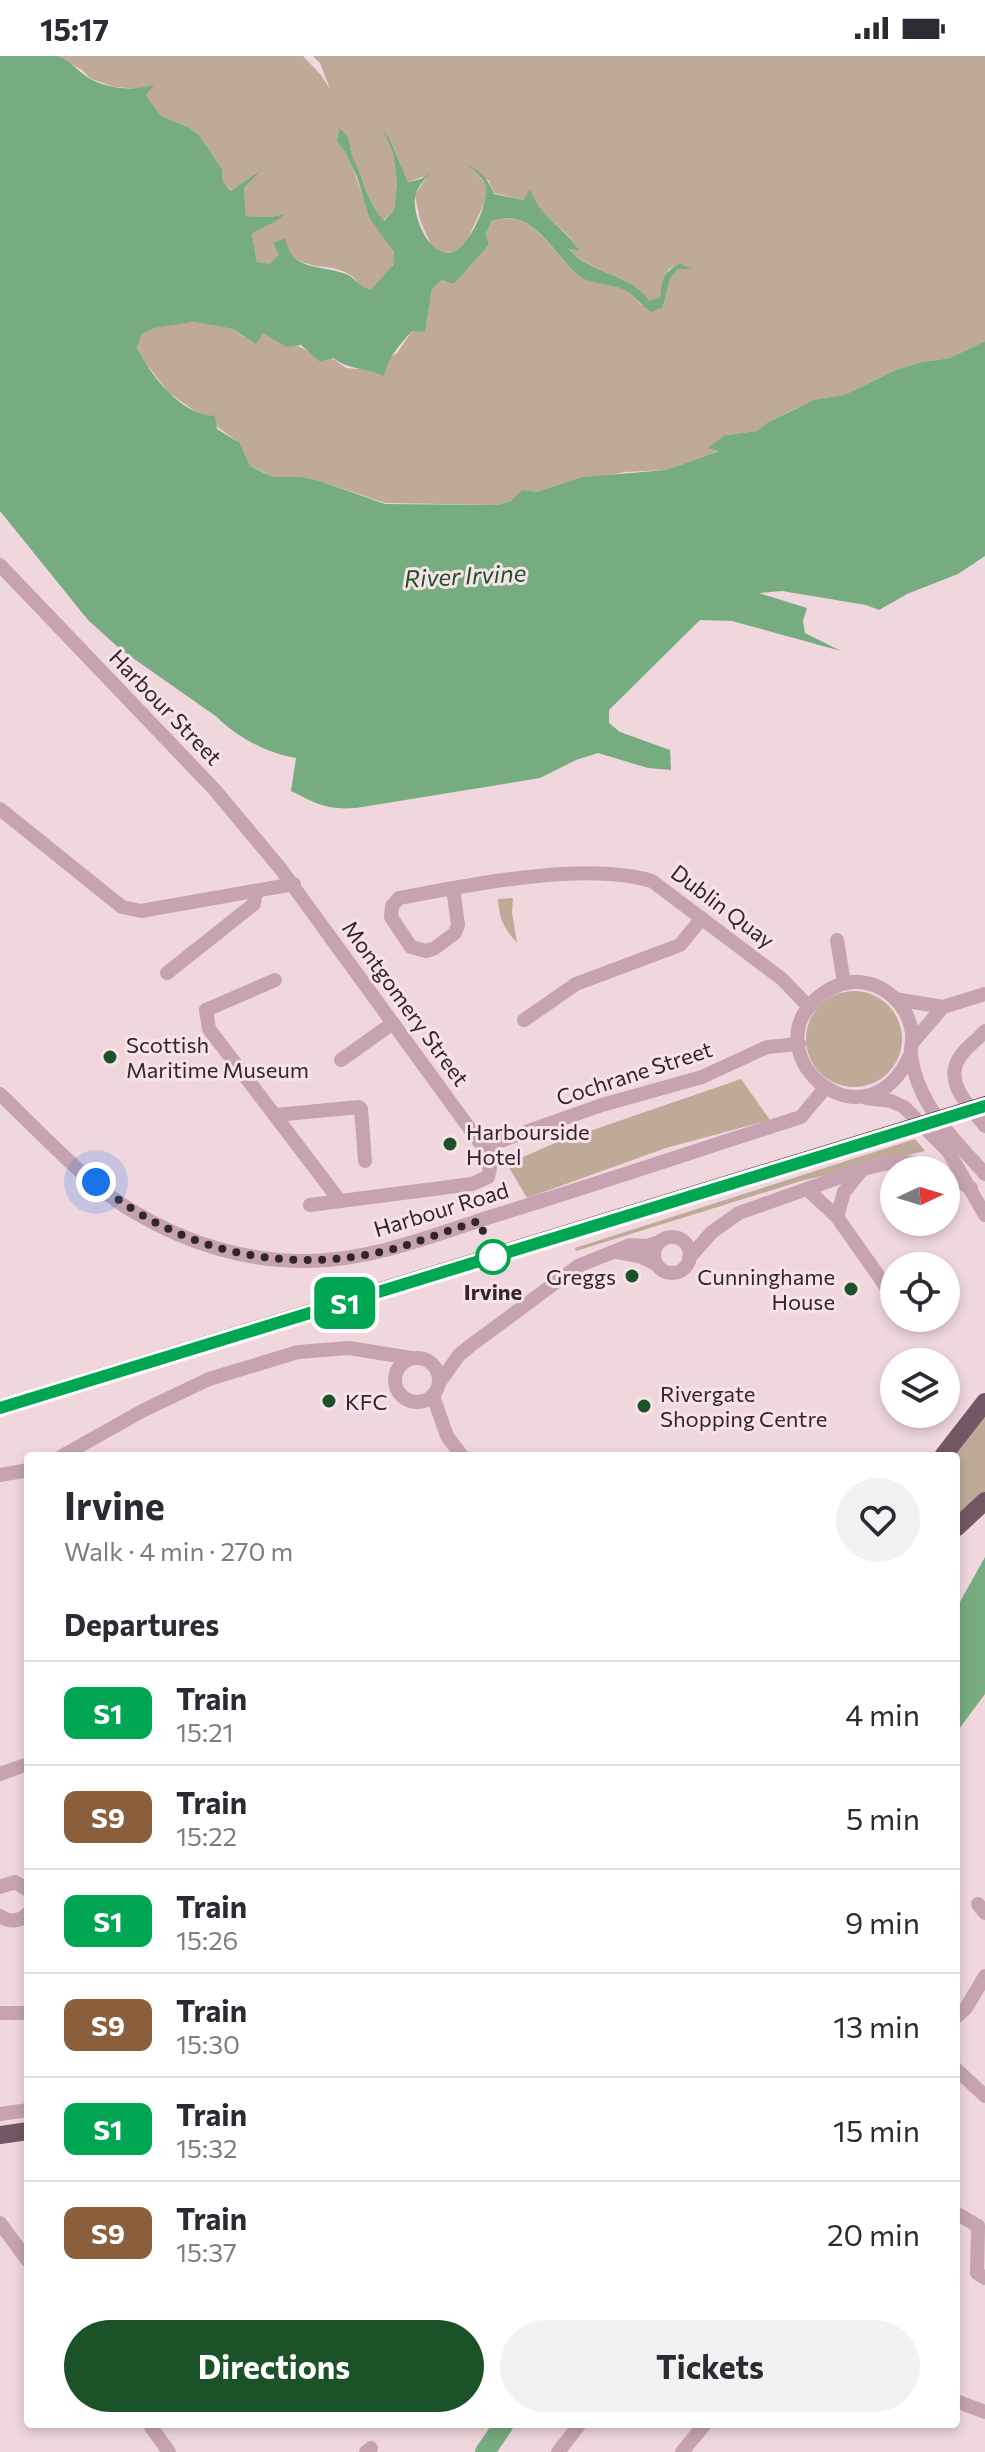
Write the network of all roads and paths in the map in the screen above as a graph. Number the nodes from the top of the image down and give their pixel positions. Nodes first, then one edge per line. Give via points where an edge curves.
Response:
1 (0, 565) edge
2 (0, 809) edge
3 (294, 884) junction
4 (453, 888) junction
5 (256, 891) junction
6 (702, 918) junction
7 (837, 940) dead end
8 (167, 973) dead end
9 (275, 980) dead end
10 (844, 983) junction
11 (985, 994) edge
12 (895, 999) junction
13 (808, 1006) junction
14 (943, 1007) junction
15 (524, 1020) dead end
16 (393, 1023) junction
17 (985, 1031) edge
18 (799, 1044) junction
19 (912, 1047) junction
20 (341, 1060) dead end
21 (825, 1088) junction
22 (0, 1094) edge
23 (862, 1097) junction
24 (275, 1115) junction
25 (985, 1126) edge
26 (489, 1145) junction
27 (349, 1152) dead end
28 (880, 1165) edge
29 (863, 1169) junction
30 (985, 1174) edge
31 (960, 1182) edge
32 (971, 1188) junction
33 (807, 1189) junction
34 (340, 1201) junction
35 (310, 1205) dead end
36 (985, 1215) edge
37 (837, 1217) junction
38 (661, 1241) junction
39 (616, 1252) junction
40 (689, 1258) junction
41 (656, 1264) junction
42 (880, 1278) edge
43 (368, 1353) junction
44 (459, 1355) junction
45 (419, 1359) junction
46 (395, 1375) junction
47 (436, 1390) junction
48 (985, 1402) edge
49 (69, 1452) edge
50 (459, 1452) edge
51 (946, 1452) edge
52 (24, 1471) edge
53 (0, 1475) edge
54 (985, 1501) edge
55 (960, 1524) edge
56 (24, 1765) edge
57 (0, 1774) edge
58 (0, 1887) edge
59 (24, 1888) edge
60 (0, 1916) edge
61 (24, 1916) edge
62 (985, 1976) edge
63 (0, 2013) edge
64 (24, 2013) edge
65 (960, 2013) edge
66 (960, 2073) edge
67 (985, 2096) edge
68 (24, 2111) edge
69 (0, 2114) edge
70 (24, 2132) edge
71 (0, 2135) edge
72 (960, 2215) edge
73 (0, 2223) edge
74 (24, 2256) edge
75 (985, 2278) edge
76 (960, 2403) edge
77 (985, 2412) edge
78 (152, 2428) edge
79 (577, 2428) edge
80 (702, 2428) edge
81 (169, 2452) edge
82 (558, 2452) edge
83 (682, 2452) edge

1 - 3 street, Harbour Street via 214,789
2 - 5 street via 122,907 141,911
3 - 5 street
3 - 16 street, Montgomery Street
4 - 4 street, Dublin Quay via 455,933 426,951 411,947 391,917 392,906 399,898
4 - 6 street, Dublin Quay via 514,878 628,874 652,881
5 - 8 street via 254,904
6 - 13 street, Dublin Quay via 782,979
6 - 15 street via 680,945 576,984
7 - 10 street
9 - 24 street via 206,1010 209,1029
10 - 12 street via 878,987
10 - 13 street
11 - 14 street
12 - 14 street
12 - 19 street via 912,1030
13 - 18 street
14 - 19 street
16 - 20 street
16 - 26 street, Montgomery Street
17 - 25 street via 955,1064 953,1078
18 - 21 street via 806,1069
18 - 26 street, Cochrane Street via 767,1047 702,1077
19 - 23 street via 902,1073 887,1088
19 - 30 street via 921,1090 939,1122
21 - 22 street, Harbour Road via 801,1117 396,1248 309,1261 228,1252 135,1213
21 - 23 street
23 - 32 street via 904,1107 948,1151
24 - 27 street via 359,1107 365,1155
24 - 34 street
26 - 34 street via 488,1177 472,1184
28 - 29 street
29 - 33 street
29 - 37 street via 844,1192
31 - 32 street
32 - 36 street
33 - 37 street
33 - 40 street via 739,1213
34 - 35 street
37 - 42 street
38 - 39 street
38 - 40 street via 681,1240
38 - 41 street via 655,1249
39 - 41 street
39 - 44 street via 578,1266
40 - 41 street via 676,1272
43 - 45 street
43 - 46 street
43 - 49 street via 349,1348 298,1352 209,1379
44 - 45 street
44 - 47 street
45 - 46 street via 401,1364
45 - 47 street via 437,1370
46 - 47 street via 403,1398 422,1403
47 - 50 street via 447,1436
48 - 51 main road
52 - 53 street
54 - 55 main road
56 - 57 street
58 - 59 street via 15,1882
60 - 61 street via 12,1921
62 - 65 street
63 - 64 street
66 - 67 street
68 - 69 street
70 - 71 main road
72 - 75 street via 978,2226 977,2273
73 - 74 street
76 - 77 street
78 - 81 street
79 - 82 street
80 - 83 street

